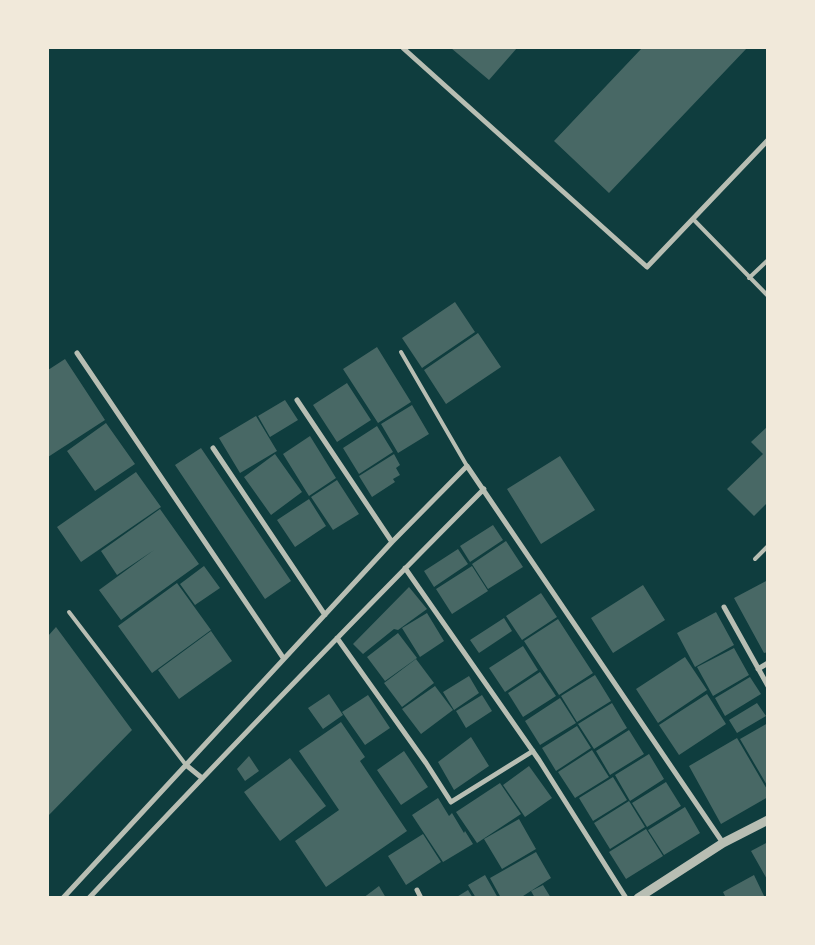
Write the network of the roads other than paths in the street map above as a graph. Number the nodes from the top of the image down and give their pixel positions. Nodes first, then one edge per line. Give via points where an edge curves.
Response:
1 (403, 48) edge
2 (768, 140) edge
3 (693, 219) junction
4 (768, 260) edge
5 (749, 278) junction
6 (768, 296) edge
7 (401, 352) dead end
8 (77, 353) dead end
9 (297, 400) dead end
10 (213, 448) dead end
11 (467, 466) junction
12 (484, 489) junction
13 (392, 542) junction
14 (768, 546) edge
15 (755, 559) dead end
16 (405, 568) junction
17 (724, 607) dead end
18 (69, 612) dead end
19 (325, 614) junction
20 (337, 638) junction
21 (284, 659) junction
22 (768, 663) edge
23 (758, 668) junction
24 (768, 686) edge
25 (533, 751) junction
26 (186, 765) junction
27 (202, 778) junction
28 (768, 820) edge
29 (723, 843) junction
30 (416, 890) dead end
31 (64, 898) edge
32 (90, 898) edge
33 (421, 898) edge
34 (626, 898) edge
35 (638, 898) edge

1 - 3 street via 647,267
2 - 3 street
3 - 5 lane
4 - 5 lane
5 - 6 lane
7 - 11 lane
8 - 21 street
9 - 13 street
10 - 19 street
11 - 12 street
11 - 13 street
12 - 16 street
12 - 29 street
13 - 19 street
14 - 15 lane
16 - 20 street
16 - 25 street
17 - 23 street
18 - 26 lane
19 - 21 street
20 - 25 street via 451,802
20 - 27 street
21 - 26 street
22 - 23 street
23 - 24 street
25 - 34 street
26 - 27 street
26 - 31 street
27 - 32 street
28 - 29 street
29 - 35 street
30 - 33 street

